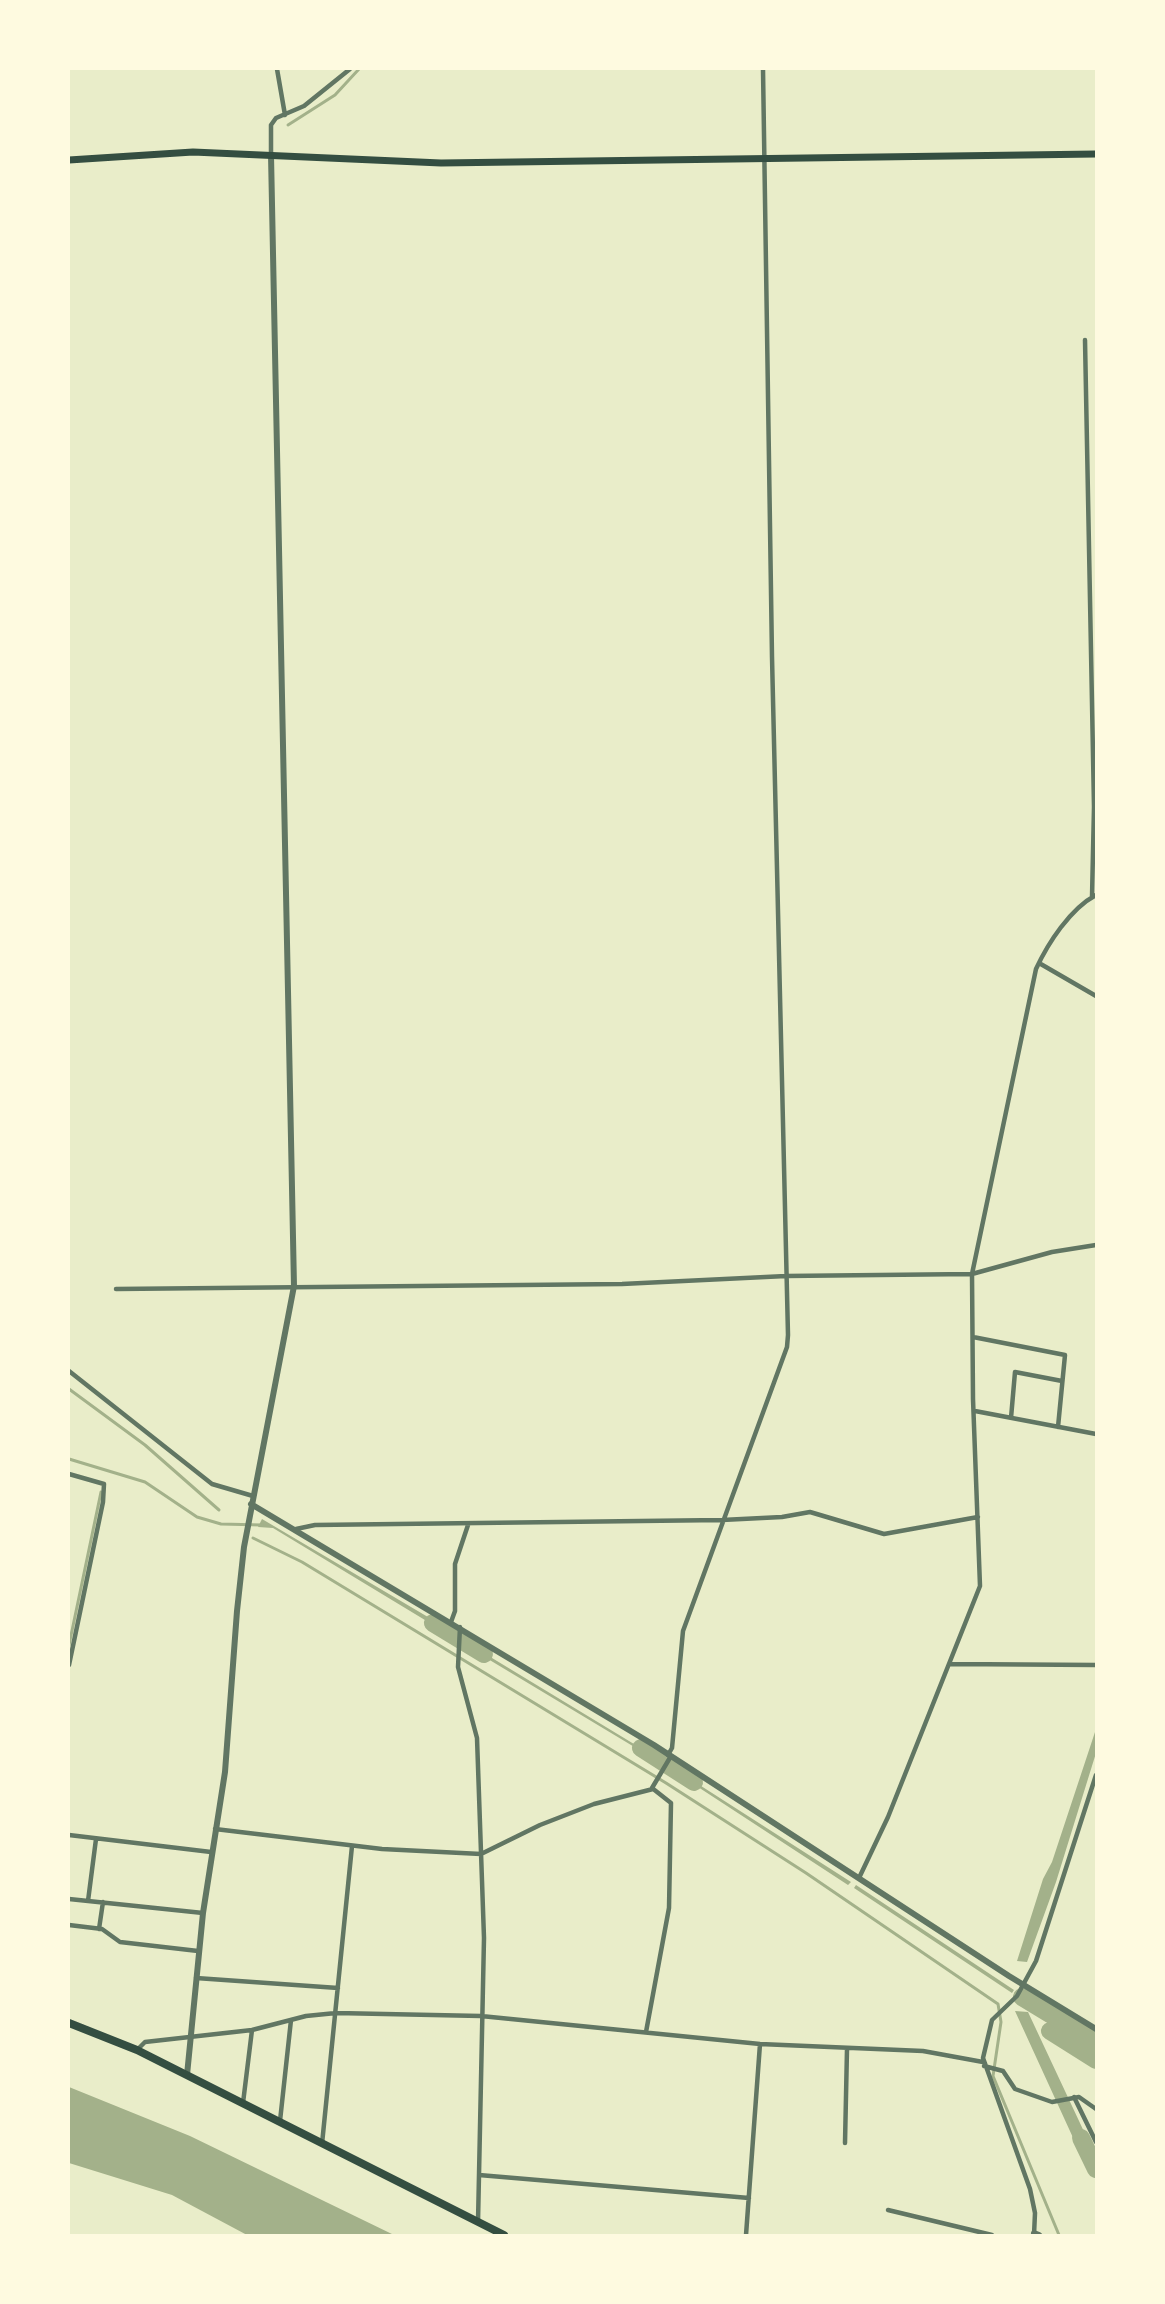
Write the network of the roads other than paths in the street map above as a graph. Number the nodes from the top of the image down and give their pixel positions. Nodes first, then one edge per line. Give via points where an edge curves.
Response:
1 (277, 69) edge
2 (350, 69) edge
3 (763, 69) edge
4 (285, 115) junction
5 (1096, 154) edge
6 (271, 155) junction
7 (765, 159) junction
8 (69, 160) edge
9 (1085, 340) dead end
10 (1094, 896) edge
11 (1039, 963) junction
12 (1096, 996) edge
13 (1096, 1245) edge
14 (972, 1274) junction
15 (786, 1276) junction
16 (294, 1286) junction
17 (116, 1289) dead end
18 (973, 1337) junction
19 (69, 1371) edge
20 (1062, 1381) junction
21 (975, 1411) junction
22 (1011, 1418) junction
23 (1058, 1427) junction
24 (1096, 1434) edge
25 (69, 1473) edge
26 (252, 1500) junction
27 (978, 1517) junction
28 (722, 1520) junction
29 (468, 1525) junction
30 (296, 1529) junction
31 (451, 1622) junction
32 (459, 1630) junction
33 (950, 1664) junction
34 (69, 1665) edge
35 (1096, 1665) edge
36 (669, 1757) junction
37 (1096, 1776) edge
38 (652, 1789) junction
39 (215, 1829) junction
40 (69, 1835) edge
41 (96, 1839) junction
42 (352, 1846) junction
43 (211, 1852) junction
44 (481, 1854) junction
45 (859, 1878) junction
46 (69, 1899) edge
47 (88, 1900) junction
48 (103, 1902) junction
49 (203, 1913) junction
50 (69, 1925) edge
51 (99, 1929) junction
52 (198, 1951) junction
53 (196, 1978) junction
54 (1022, 1987) junction
55 (338, 1988) junction
56 (336, 2013) junction
57 (481, 2016) junction
58 (291, 2020) junction
59 (69, 2023) edge
60 (1096, 2029) edge
61 (252, 2030) junction
62 (646, 2032) junction
63 (189, 2039) junction
64 (760, 2044) junction
65 (847, 2049) junction
66 (137, 2050) junction
67 (984, 2064) junction
68 (187, 2075) junction
69 (1074, 2097) junction
70 (243, 2103) junction
71 (1096, 2109) edge
72 (280, 2121) junction
73 (1096, 2142) edge
74 (844, 2143) dead end
75 (322, 2144) junction
76 (479, 2175) junction
77 (748, 2198) junction
78 (888, 2210) dead end
79 (478, 2222) junction
80 (1035, 2234) edge
81 (504, 2235) edge
82 (746, 2235) edge
83 (992, 2235) edge

1 - 4 street
2 - 4 street via 304,106
3 - 7 street
4 - 6 street via 271,125
5 - 7 main road
6 - 7 main road via 441,163
6 - 8 main road via 157,153
6 - 16 street
7 - 15 street
9 - 10 street
10 - 11 street via 1059,932
11 - 12 street
11 - 14 street
13 - 14 street via 1052,1252
14 - 15 street
14 - 18 street
15 - 16 street via 622,1284
15 - 28 street via 787,1347
16 - 17 street
16 - 26 street
18 - 20 street via 1065,1355
18 - 21 street
19 - 26 street via 212,1484
20 - 22 street via 1015,1372
20 - 23 street
21 - 22 street
21 - 27 street
22 - 23 street
23 - 24 street
25 - 34 street via 104,1484
26 - 30 street
26 - 39 street via 237,1611 225,1772
27 - 28 street via 884,1533 810,1512
27 - 33 street via 980,1586
28 - 29 street
28 - 36 street via 683,1631
29 - 30 street via 315,1525
29 - 31 street via 455,1564 455,1611
30 - 31 street
31 - 32 street
32 - 36 street
32 - 44 street via 458,1667 477,1738
33 - 35 street
33 - 45 street
36 - 38 street
36 - 45 street
37 - 54 street via 1036,1961
38 - 44 street via 594,1804
38 - 62 street via 671,1803 670,1868 669,1908
39 - 42 street
39 - 43 street
40 - 41 street
41 - 43 street
41 - 47 street
42 - 44 street
42 - 55 street
43 - 49 street
44 - 57 street
45 - 54 street
46 - 47 street
47 - 48 street
48 - 49 street
48 - 51 street
49 - 52 street
50 - 51 street
51 - 52 street via 120,1942
52 - 53 street
53 - 55 street
53 - 63 street
54 - 60 street
54 - 67 street via 992,2020
55 - 56 street
56 - 57 street
56 - 58 street
56 - 75 street
57 - 62 street
57 - 76 street
58 - 61 street
58 - 72 street
59 - 66 main road
61 - 63 street
61 - 70 street
62 - 64 street
63 - 66 street via 145,2042
63 - 68 street
64 - 65 street
64 - 77 street
65 - 67 street via 923,2051
65 - 74 street
66 - 68 main road
67 - 69 street via 1003,2071 1016,2089 1052,2102
67 - 80 street via 1030,2189
68 - 70 main road
69 - 71 street
69 - 73 street
70 - 72 main road
72 - 75 main road
75 - 79 main road
76 - 77 street
76 - 79 street
77 - 82 street
78 - 83 street
79 - 81 main road

